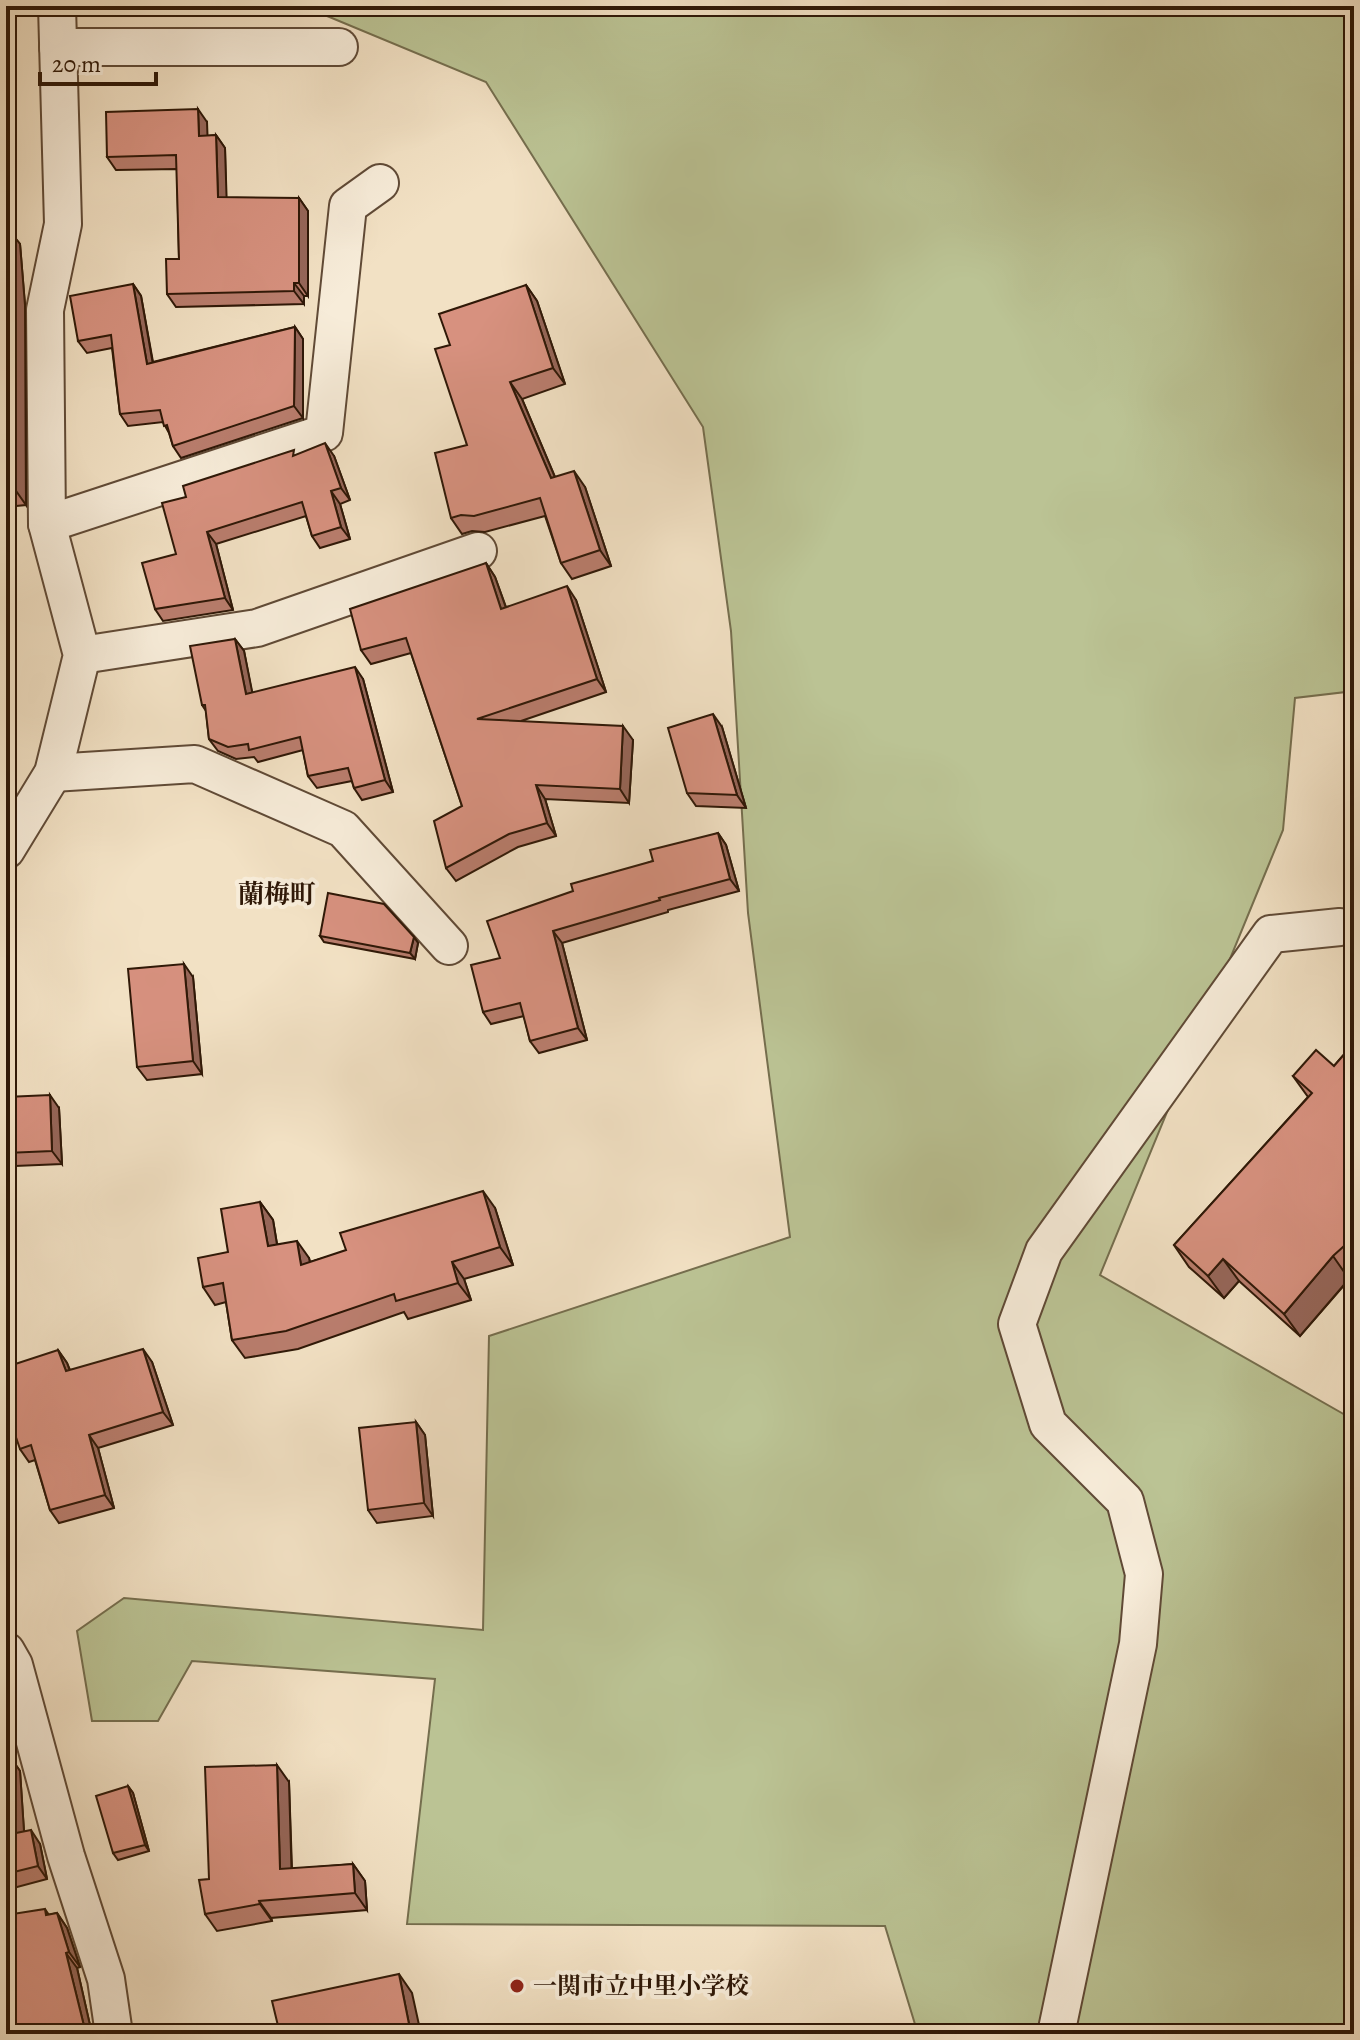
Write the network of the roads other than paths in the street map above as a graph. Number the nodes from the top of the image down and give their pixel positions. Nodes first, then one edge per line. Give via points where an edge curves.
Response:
1 (57, 6) edge
2 (58, 47) junction
3 (339, 47) dead end
4 (380, 183) dead end
5 (47, 524) junction
6 (478, 551) dead end
7 (82, 655) junction
8 (53, 773) junction
9 (6, 850) edge
10 (1340, 927) dead end
11 (449, 946) dead end
12 (6, 1651) edge
13 (114, 2034) edge
14 (1056, 2034) edge

1 - 2 street
2 - 3 street
2 - 5 street via 63,224 45,310
4 - 5 street via 348,206 324,433
5 - 7 street
6 - 7 street via 257,628
7 - 8 street
8 - 9 street
8 - 11 street via 195,764 209,770 343,829
10 - 14 street via 1271,934 1044,1251 1017,1324 1048,1424 1125,1501 1144,1574 1138,1644
12 - 13 street via 106,1979

